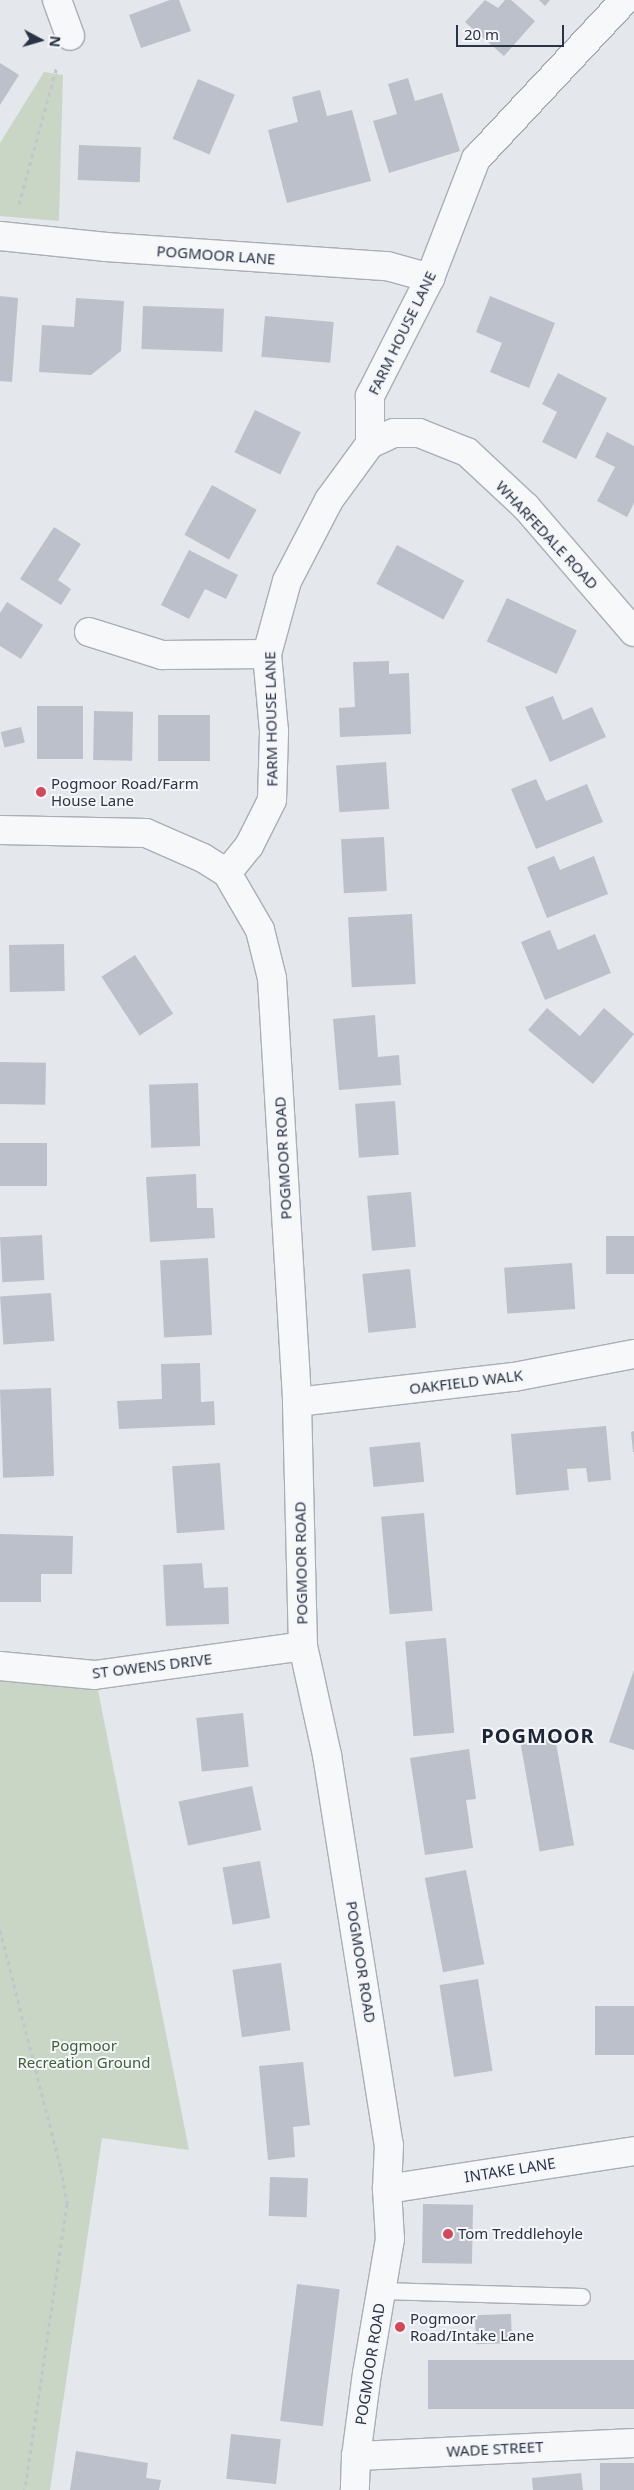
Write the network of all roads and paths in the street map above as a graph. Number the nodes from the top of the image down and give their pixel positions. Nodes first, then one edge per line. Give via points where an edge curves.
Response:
1 (57, 0) edge
2 (625, 0) edge
3 (70, 36) joint
4 (6, 236) edge
5 (430, 278) junction
6 (370, 444) junction
7 (89, 632) dead end
8 (634, 632) edge
9 (267, 654) junction
10 (0, 830) edge
11 (227, 873) junction
12 (634, 1354) edge
13 (297, 1402) junction
14 (303, 1646) junction
15 (0, 1666) edge
16 (0, 1930) edge
17 (634, 2151) edge
18 (386, 2189) junction
19 (382, 2291) junction
20 (582, 2297) dead end
21 (634, 2442) edge
22 (356, 2456) junction
23 (25, 2490) edge
24 (355, 2490) edge

1 - 3 street
2 - 5 street, FARM HOUSE LANE via 476,159
3 - 4 path via 55,69
4 - 5 street, POGMOOR LANE via 106,247 387,266
5 - 6 street, FARM HOUSE LANE via 370,396
6 - 8 street, WHARFEDALE ROAD via 394,432 419,433 467,452 526,507
6 - 9 street, FARM HOUSE LANE via 329,500 287,581
7 - 9 street via 162,655
9 - 11 street, FARM HOUSE LANE via 274,731 272,800 249,846
10 - 11 street, POGMOOR ROAD via 146,833 203,858
11 - 13 street, POGMOOR ROAD via 260,930 272,978
12 - 13 street, OAKFIELD WALK via 514,1377
13 - 14 street, POGMOOR ROAD
14 - 15 street, ST OWENS DRIVE via 95,1675
14 - 18 street, POGMOOR ROAD via 327,1756 365,1981 389,2145
16 - 23 path via 67,2204
17 - 18 street, INTAKE LANE
18 - 19 street, POGMOOR ROAD via 390,2239
19 - 20 lane
19 - 22 street, POGMOOR ROAD via 366,2373
21 - 22 street, WADE STREET
22 - 24 street, POGMOOR ROAD

